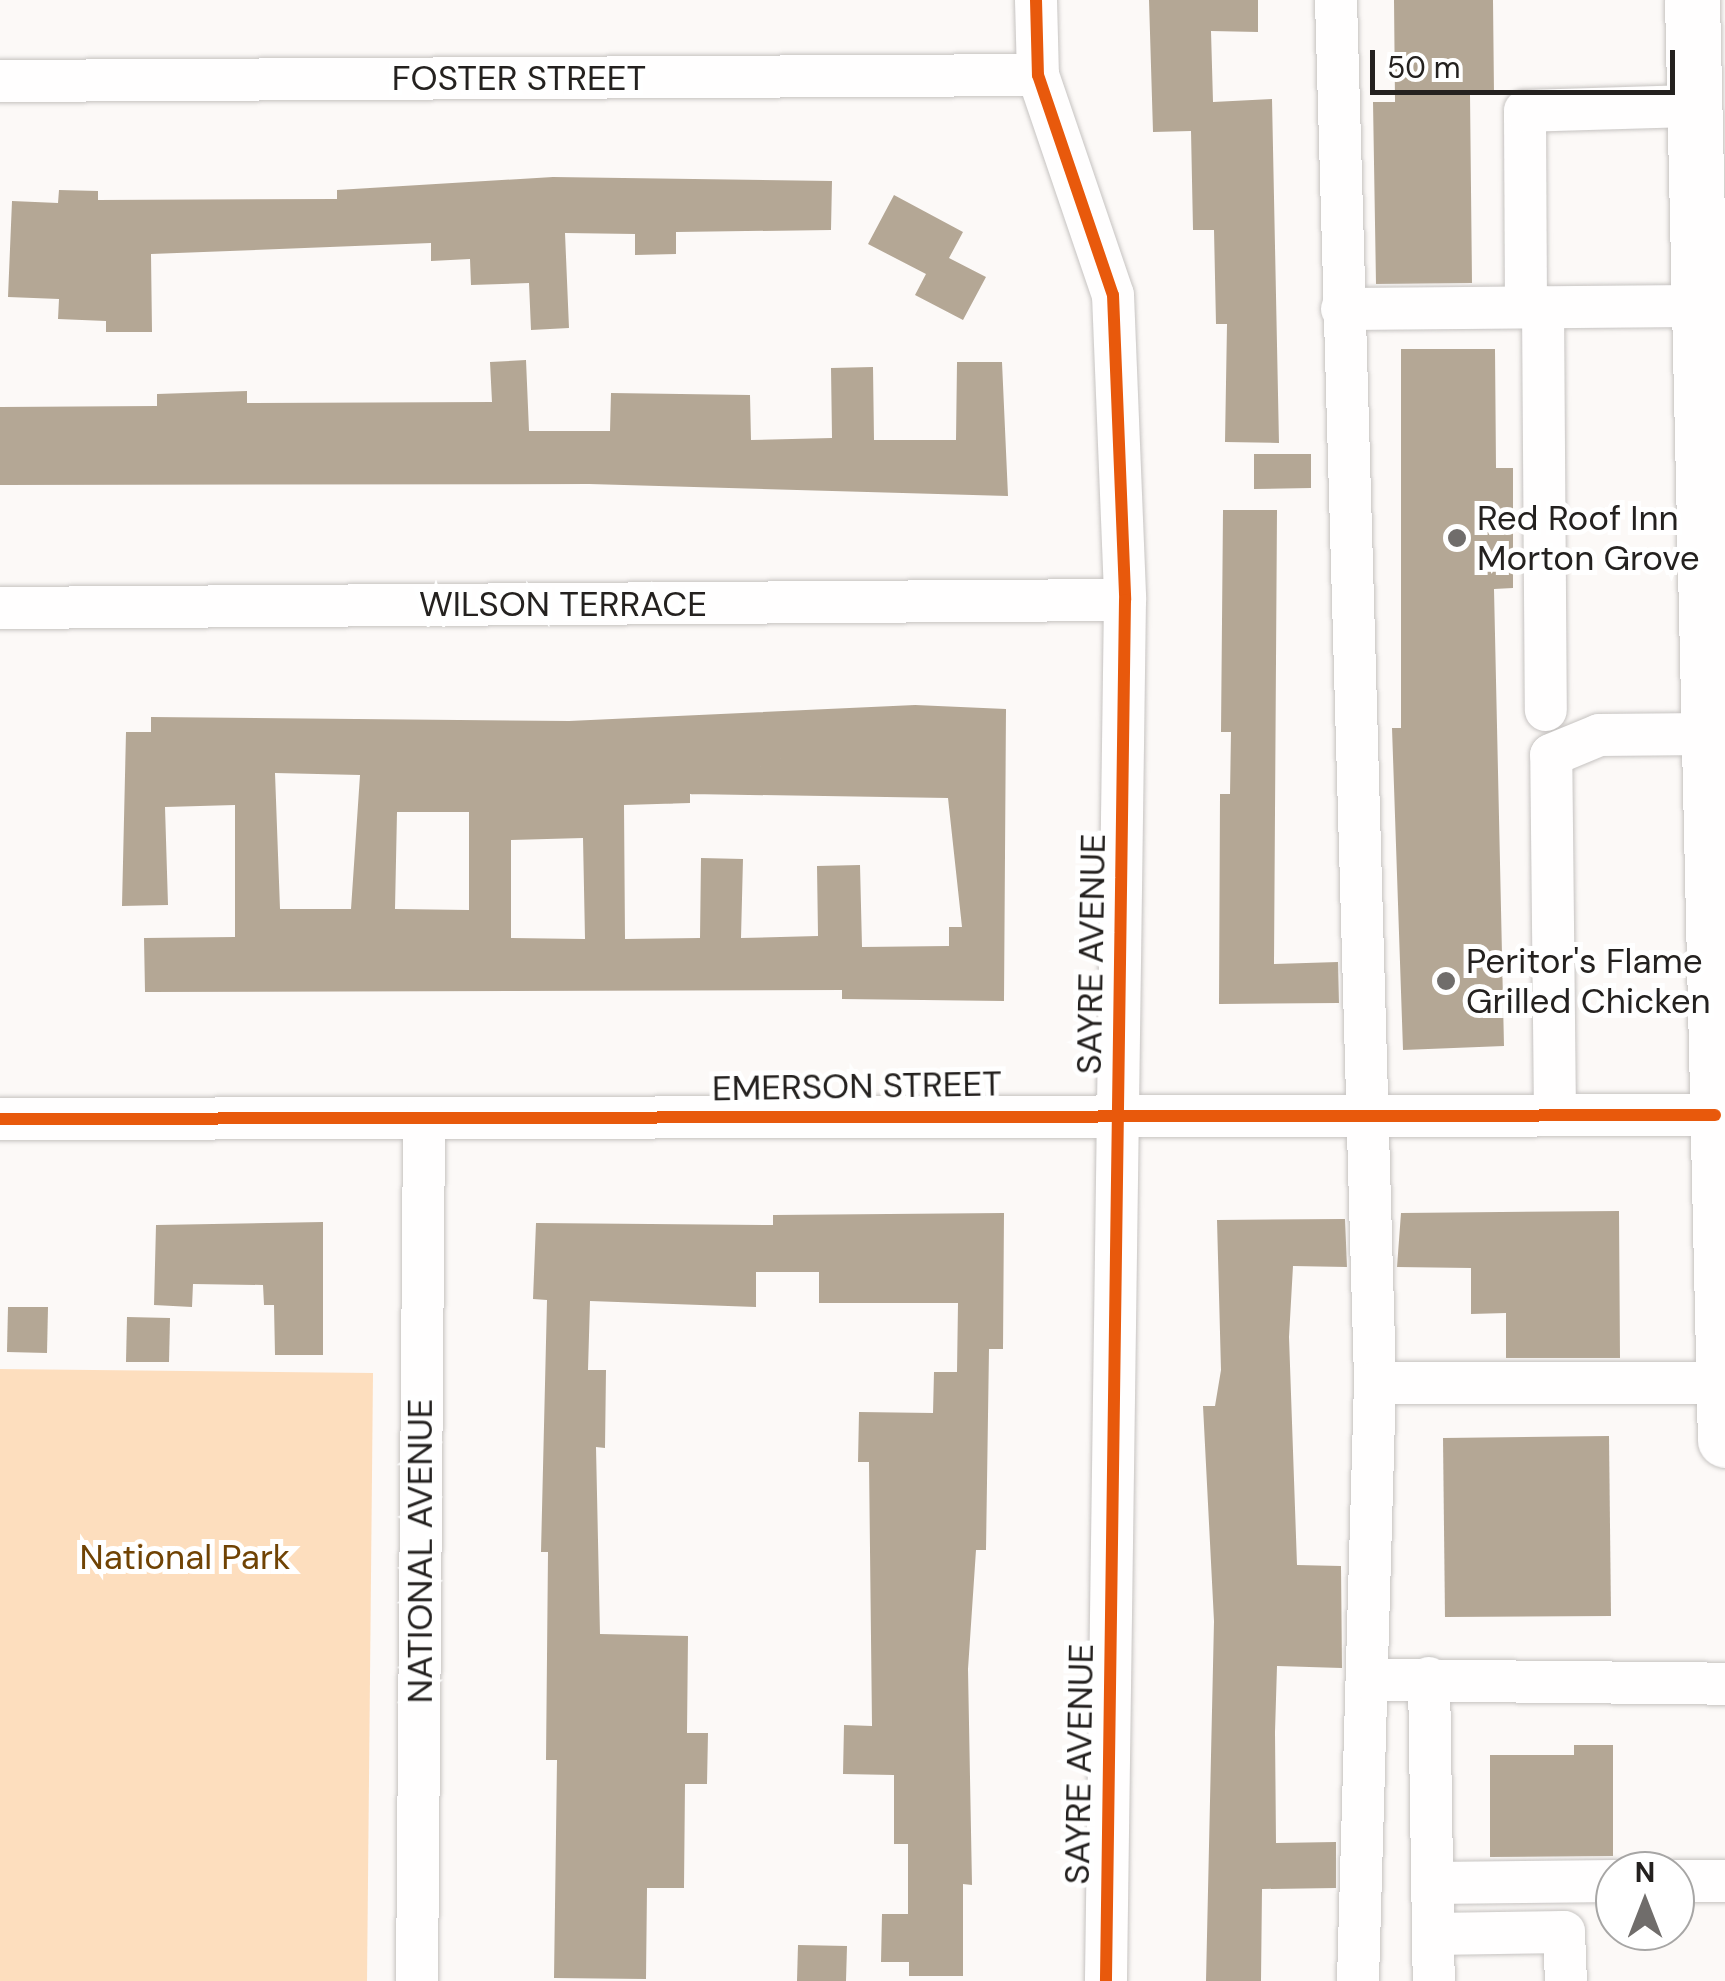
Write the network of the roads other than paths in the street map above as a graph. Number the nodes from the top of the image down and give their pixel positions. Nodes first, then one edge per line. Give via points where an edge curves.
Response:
1 (1036, 0) edge
2 (1336, 0) edge
3 (1692, 0) edge
4 (1038, 75) junction
5 (0, 81) edge
6 (1705, 137) edge
7 (1698, 306) junction
8 (1534, 308) junction
9 (1342, 309) junction
10 (1126, 600) junction
11 (0, 608) edge
12 (1546, 710) dead end
13 (1708, 734) junction
14 (1118, 1113) junction
15 (1368, 1114) junction
16 (1555, 1115) junction
17 (1716, 1115) junction
18 (0, 1119) edge
19 (424, 1120) junction
20 (1374, 1382) junction
21 (1724, 1400) edge
22 (1725, 1440) edge
23 (1428, 1678) junction
24 (1372, 1680) junction
25 (1725, 1684) edge
26 (1695, 1881) edge
27 (1725, 1881) edge
28 (1432, 1882) junction
29 (1595, 1882) edge
30 (1433, 1934) junction
31 (417, 1981) edge
32 (1106, 1981) edge
33 (1358, 1981) edge
34 (1434, 1981) edge
35 (1566, 1981) edge

1 - 4 street, SAYRE AVENUE
2 - 9 street
3 - 6 main road
4 - 5 street, FOSTER STREET
4 - 10 street, SAYRE AVENUE via 1113,294
6 - 7 main road
6 - 8 street via 1525,110
7 - 8 street
7 - 13 main road
8 - 9 street
8 - 12 street
9 - 15 street
10 - 11 street, WILSON TERRACE
10 - 14 street, SAYRE AVENUE
13 - 16 street via 1599,735 1551,755
13 - 17 main road
14 - 15 street, EMERSON STREET
14 - 19 street, EMERSON STREET
14 - 32 street, SAYRE AVENUE
15 - 16 street, EMERSON STREET
15 - 20 street
16 - 17 street, EMERSON STREET
17 - 21 main road
18 - 19 street, EMERSON STREET
19 - 31 street, NATIONAL AVENUE
20 - 21 street
20 - 24 street
21 - 22 main road
23 - 24 street
23 - 25 street
23 - 28 street
24 - 33 street
26 - 27 street
28 - 29 street
28 - 30 street
30 - 34 street
30 - 35 street via 1564,1932

